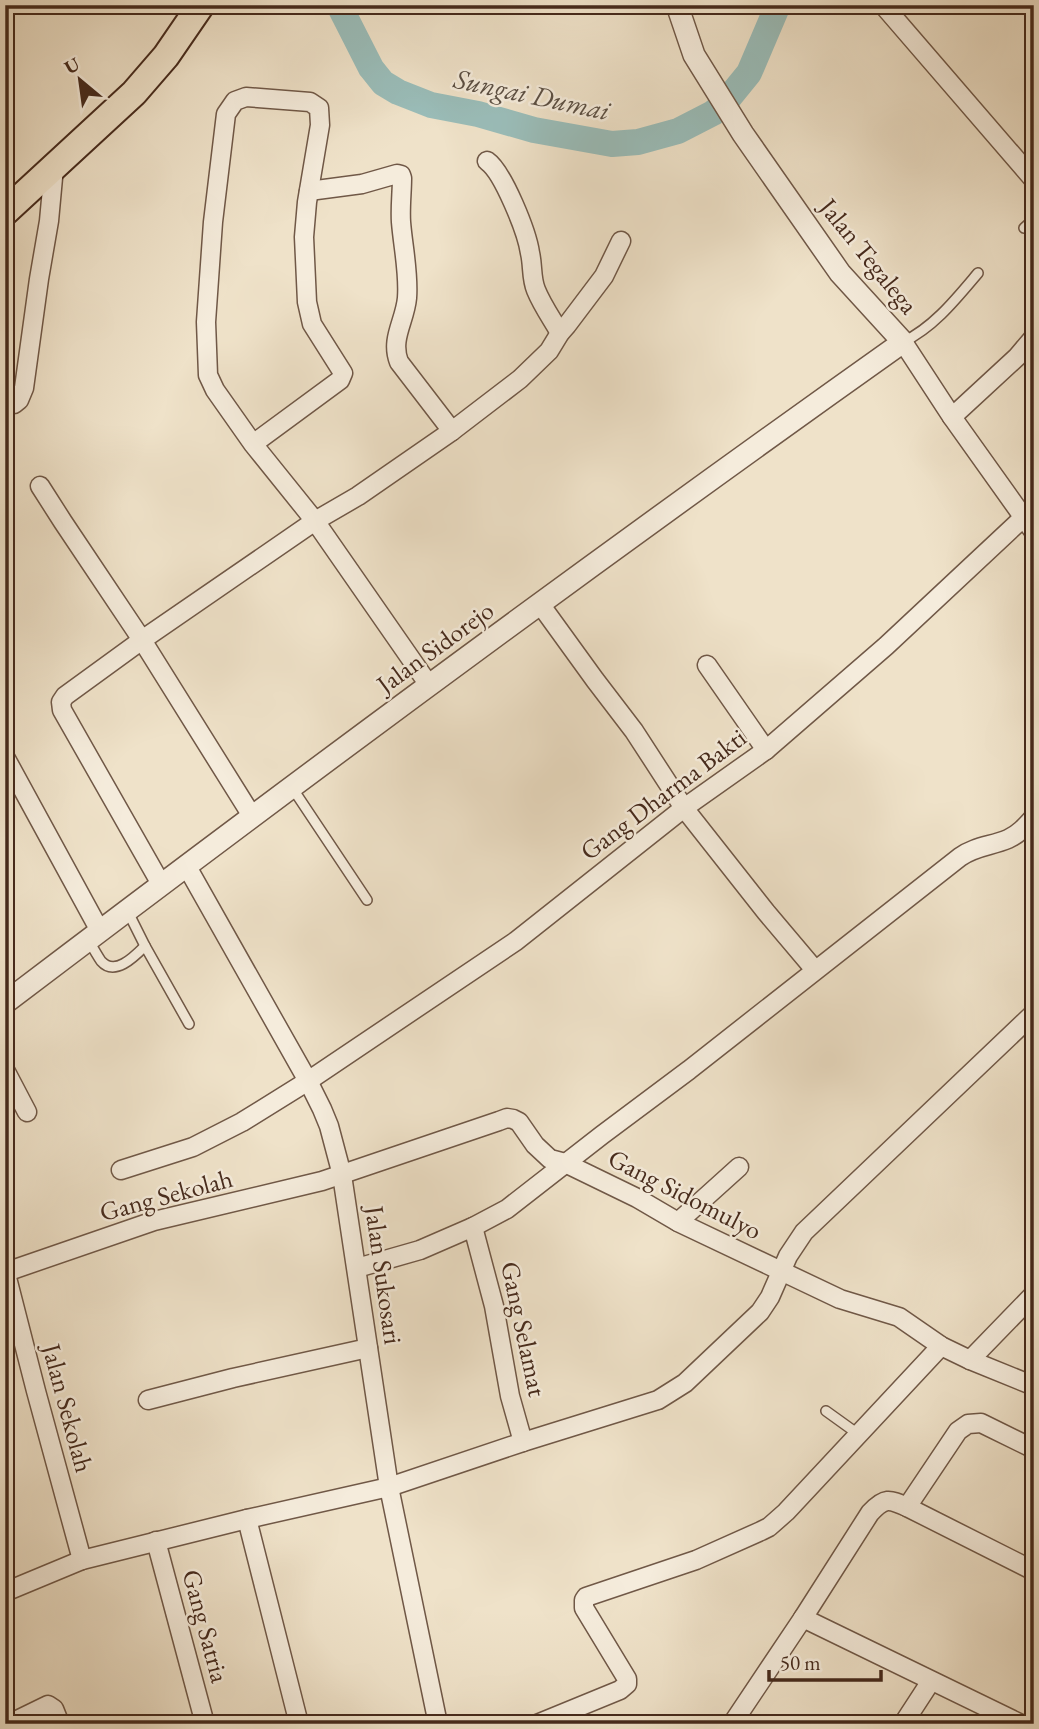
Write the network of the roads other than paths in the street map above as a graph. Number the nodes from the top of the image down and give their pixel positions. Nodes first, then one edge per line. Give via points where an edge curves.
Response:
1 (201, 5) edge
2 (677, 5) edge
3 (883, 5) edge
4 (487, 161) dead end
5 (54, 167) junction
6 (1034, 180) edge
7 (309, 191) junction
8 (5, 212) edge
9 (1034, 219) edge
10 (1024, 228) dead end
11 (621, 241) dead end
12 (978, 273) dead end
13 (560, 333) junction
14 (1034, 337) edge
15 (903, 342) junction
16 (5, 403) edge
17 (952, 417) junction
18 (452, 431) junction
19 (253, 444) junction
20 (40, 486) dead end
21 (315, 522) junction
22 (1029, 524) edge
23 (540, 604) junction
24 (142, 640) junction
25 (707, 665) dead end
26 (429, 685) junction
27 (766, 750) junction
28 (5, 757) edge
29 (292, 787) junction
30 (684, 808) junction
31 (253, 816) junction
32 (1034, 817) edge
33 (186, 865) junction
34 (161, 884) junction
35 (367, 900) dead end
36 (127, 910) junction
37 (94, 935) junction
38 (145, 946) junction
39 (816, 970) junction
40 (5, 1003) edge
41 (1034, 1013) edge
42 (189, 1024) dead end
43 (5, 1070) edge
44 (307, 1080) junction
45 (27, 1112) dead end
46 (565, 1163) junction
47 (739, 1167) dead end
48 (121, 1170) dead end
49 (342, 1175) junction
50 (678, 1222) junction
51 (473, 1227) junction
52 (357, 1268) junction
53 (6, 1271) edge
54 (782, 1272) junction
55 (1034, 1294) edge
56 (941, 1346) junction
57 (368, 1348) junction
58 (970, 1360) junction
59 (1034, 1386) edge
60 (148, 1400) dead end
61 (826, 1411) dead end
62 (858, 1434) junction
63 (523, 1442) junction
64 (1034, 1449) edge
65 (389, 1487) junction
66 (907, 1507) junction
67 (247, 1519) junction
68 (156, 1541) junction
69 (82, 1560) junction
70 (1034, 1571) edge
71 (5, 1592) edge
72 (803, 1618) junction
73 (931, 1681) junction
74 (9, 1724) edge
75 (60, 1724) edge
76 (205, 1724) edge
77 (299, 1724) edge
78 (438, 1724) edge
79 (537, 1724) edge
80 (732, 1724) edge
81 (904, 1724) edge
82 (1021, 1724) edge

1 - 5 main road via 142,83
2 - 15 street, Jalan Tegalega via 694,55 743,134 840,273
3 - 6 street
4 - 13 street via 514,204 530,251 536,290
5 - 8 main road
5 - 16 street via 24,388 14,404
7 - 18 street via 401,175 407,294 395,353
7 - 19 street via 304,237 307,302 312,324 342,369 342,377
7 - 19 street via 319,107 310,102 252,97 235,101 226,114 213,222 206,368 215,390
9 - 10 lane
11 - 13 street via 604,276
12 - 15 lane via 947,310
13 - 18 street via 550,351 520,380
14 - 17 street
15 - 17 street, Jalan Tegalega
15 - 23 street, Jalan Sidorejo
17 - 22 street, Jalan Tegalega
18 - 21 street
19 - 21 street
20 - 24 street
21 - 24 street
21 - 26 street
22 - 27 street, Gang Dharma Bakti
23 - 26 street, Jalan Sidorejo
23 - 30 street via 634,731
24 - 31 street
24 - 34 street via 61,702
25 - 27 street
26 - 29 street, Jalan Sidorejo
27 - 30 street, Gang Dharma Bakti
28 - 37 street
29 - 31 street, Jalan Sidorejo
29 - 35 lane
30 - 39 street
30 - 44 street, Gang Dharma Bakti via 516,941
31 - 33 street, Jalan Sidorejo
32 - 39 street via 1007,840 967,852
33 - 34 street, Jalan Sidorejo
33 - 44 street, Jalan Sukosari
34 - 36 street, Jalan Sidorejo
36 - 37 street, Jalan Sidorejo
36 - 38 lane
37 - 38 lane via 100,960 111,967 127,962
37 - 40 street, Jalan Sidorejo
38 - 42 lane
39 - 46 street
41 - 54 street via 804,1232
43 - 45 street
44 - 48 street, Gang Dharma Bakti via 216,1136
44 - 49 street, Jalan Sukosari via 329,1126
46 - 49 street, Gang Sidomulyo via 550,1159 519,1122 507,1118
46 - 50 street, Gang Sidomulyo
46 - 51 street via 507,1209
47 - 50 street
49 - 52 street, Jalan Sukosari
49 - 53 street, Gang Sekolah via 154,1222
50 - 54 street, Gang Sidomulyo
51 - 52 street via 420,1250
51 - 63 street, Gang Selamat
52 - 57 street, Jalan Sukosari
53 - 69 street, Jalan Sekolah
54 - 56 street, Gang Sidomulyo via 840,1299 899,1317
54 - 63 street via 760,1312 673,1392
55 - 58 street
56 - 58 street, Gang Sidomulyo
56 - 62 street
57 - 60 street
57 - 65 street, Jalan Sukosari
58 - 59 street, Gang Sidomulyo
61 - 62 lane
62 - 79 street via 769,1527 696,1560 586,1597 584,1608 627,1684
63 - 65 street
64 - 66 street via 981,1423 968,1424 958,1431
65 - 67 street
65 - 78 street, Jalan Sukosari
66 - 70 street
66 - 72 street via 887,1500 870,1513
67 - 68 street
67 - 77 street
68 - 69 street
68 - 76 street, Gang Satria
69 - 71 street
72 - 73 street
72 - 80 street
73 - 81 street
73 - 82 street
74 - 75 street via 48,1705

